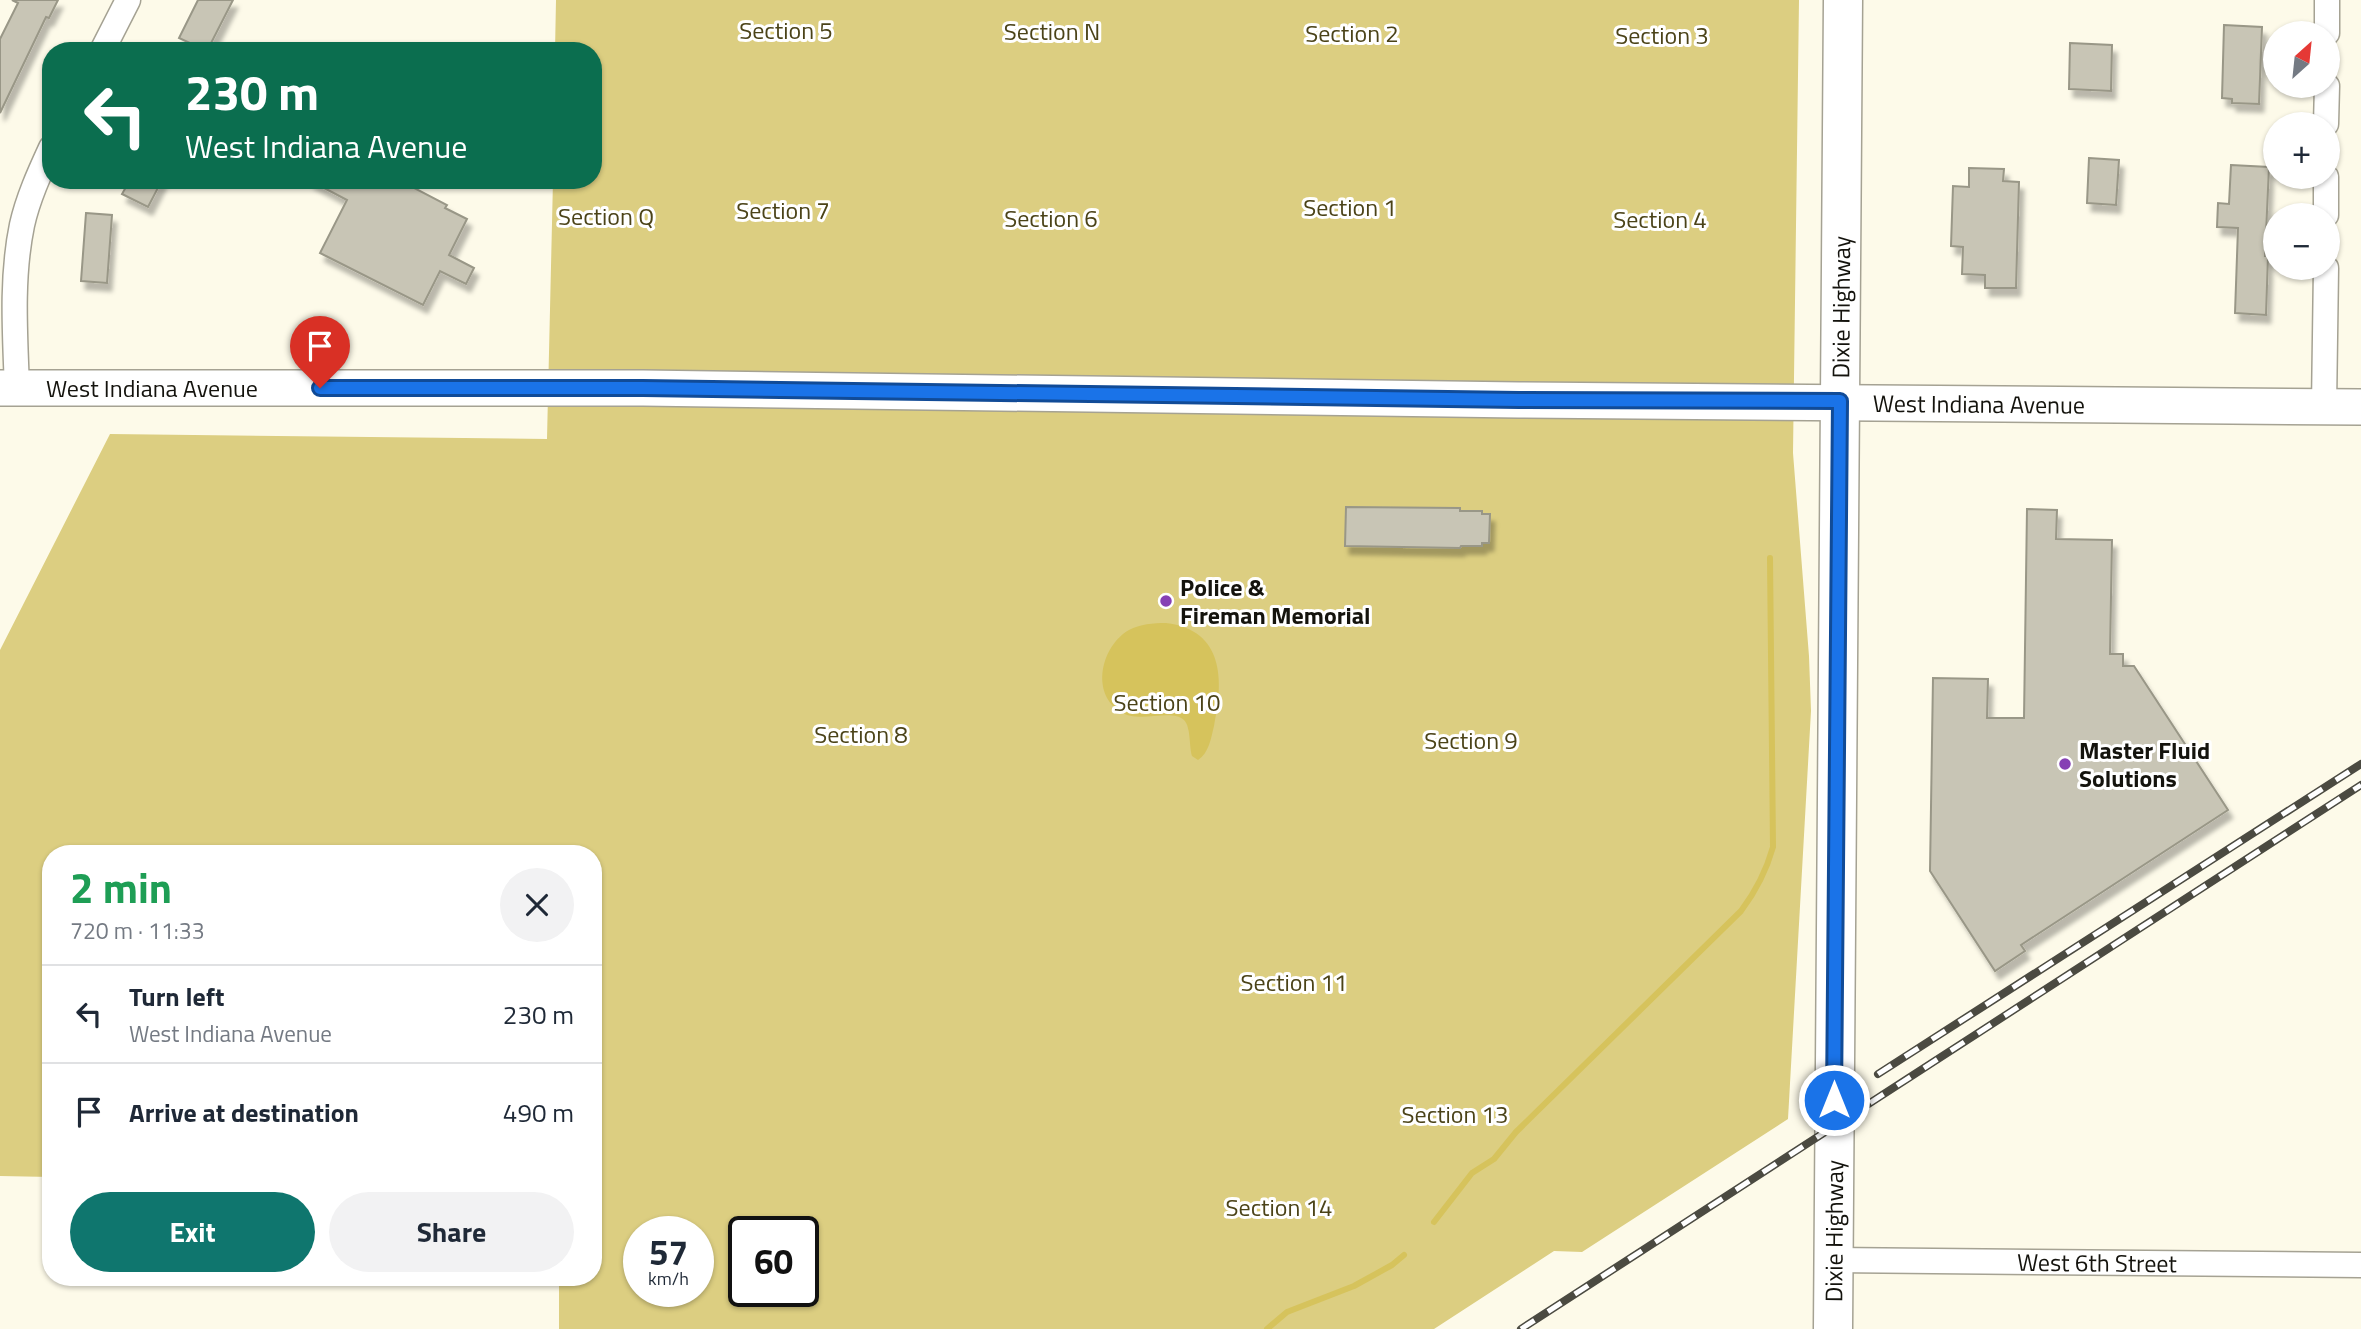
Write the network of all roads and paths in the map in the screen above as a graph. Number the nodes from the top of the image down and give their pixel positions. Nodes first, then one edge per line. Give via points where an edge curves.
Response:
1 (128, 0) edge
2 (1843, 0) edge
3 (2327, 0) edge
4 (2327, 21) edge
5 (107, 42) edge
6 (42, 169) edge
7 (2326, 280) edge
8 (8, 388) edge
9 (1840, 401) junction
10 (2324, 406) junction
11 (2361, 407) edge
12 (1833, 1260) junction
13 (2361, 1265) edge
14 (1833, 1329) edge

1 - 5 street
2 - 9 main road, Dixie Highway
3 - 4 street
6 - 8 street via 17,253
7 - 10 street
8 - 9 main road, West Indiana Avenue via 643,388
9 - 10 main road, West Indiana Avenue
9 - 12 main road, Dixie Highway
10 - 11 main road, West Indiana Avenue
12 - 13 street, West 6th Street
12 - 14 main road, Dixie Highway

